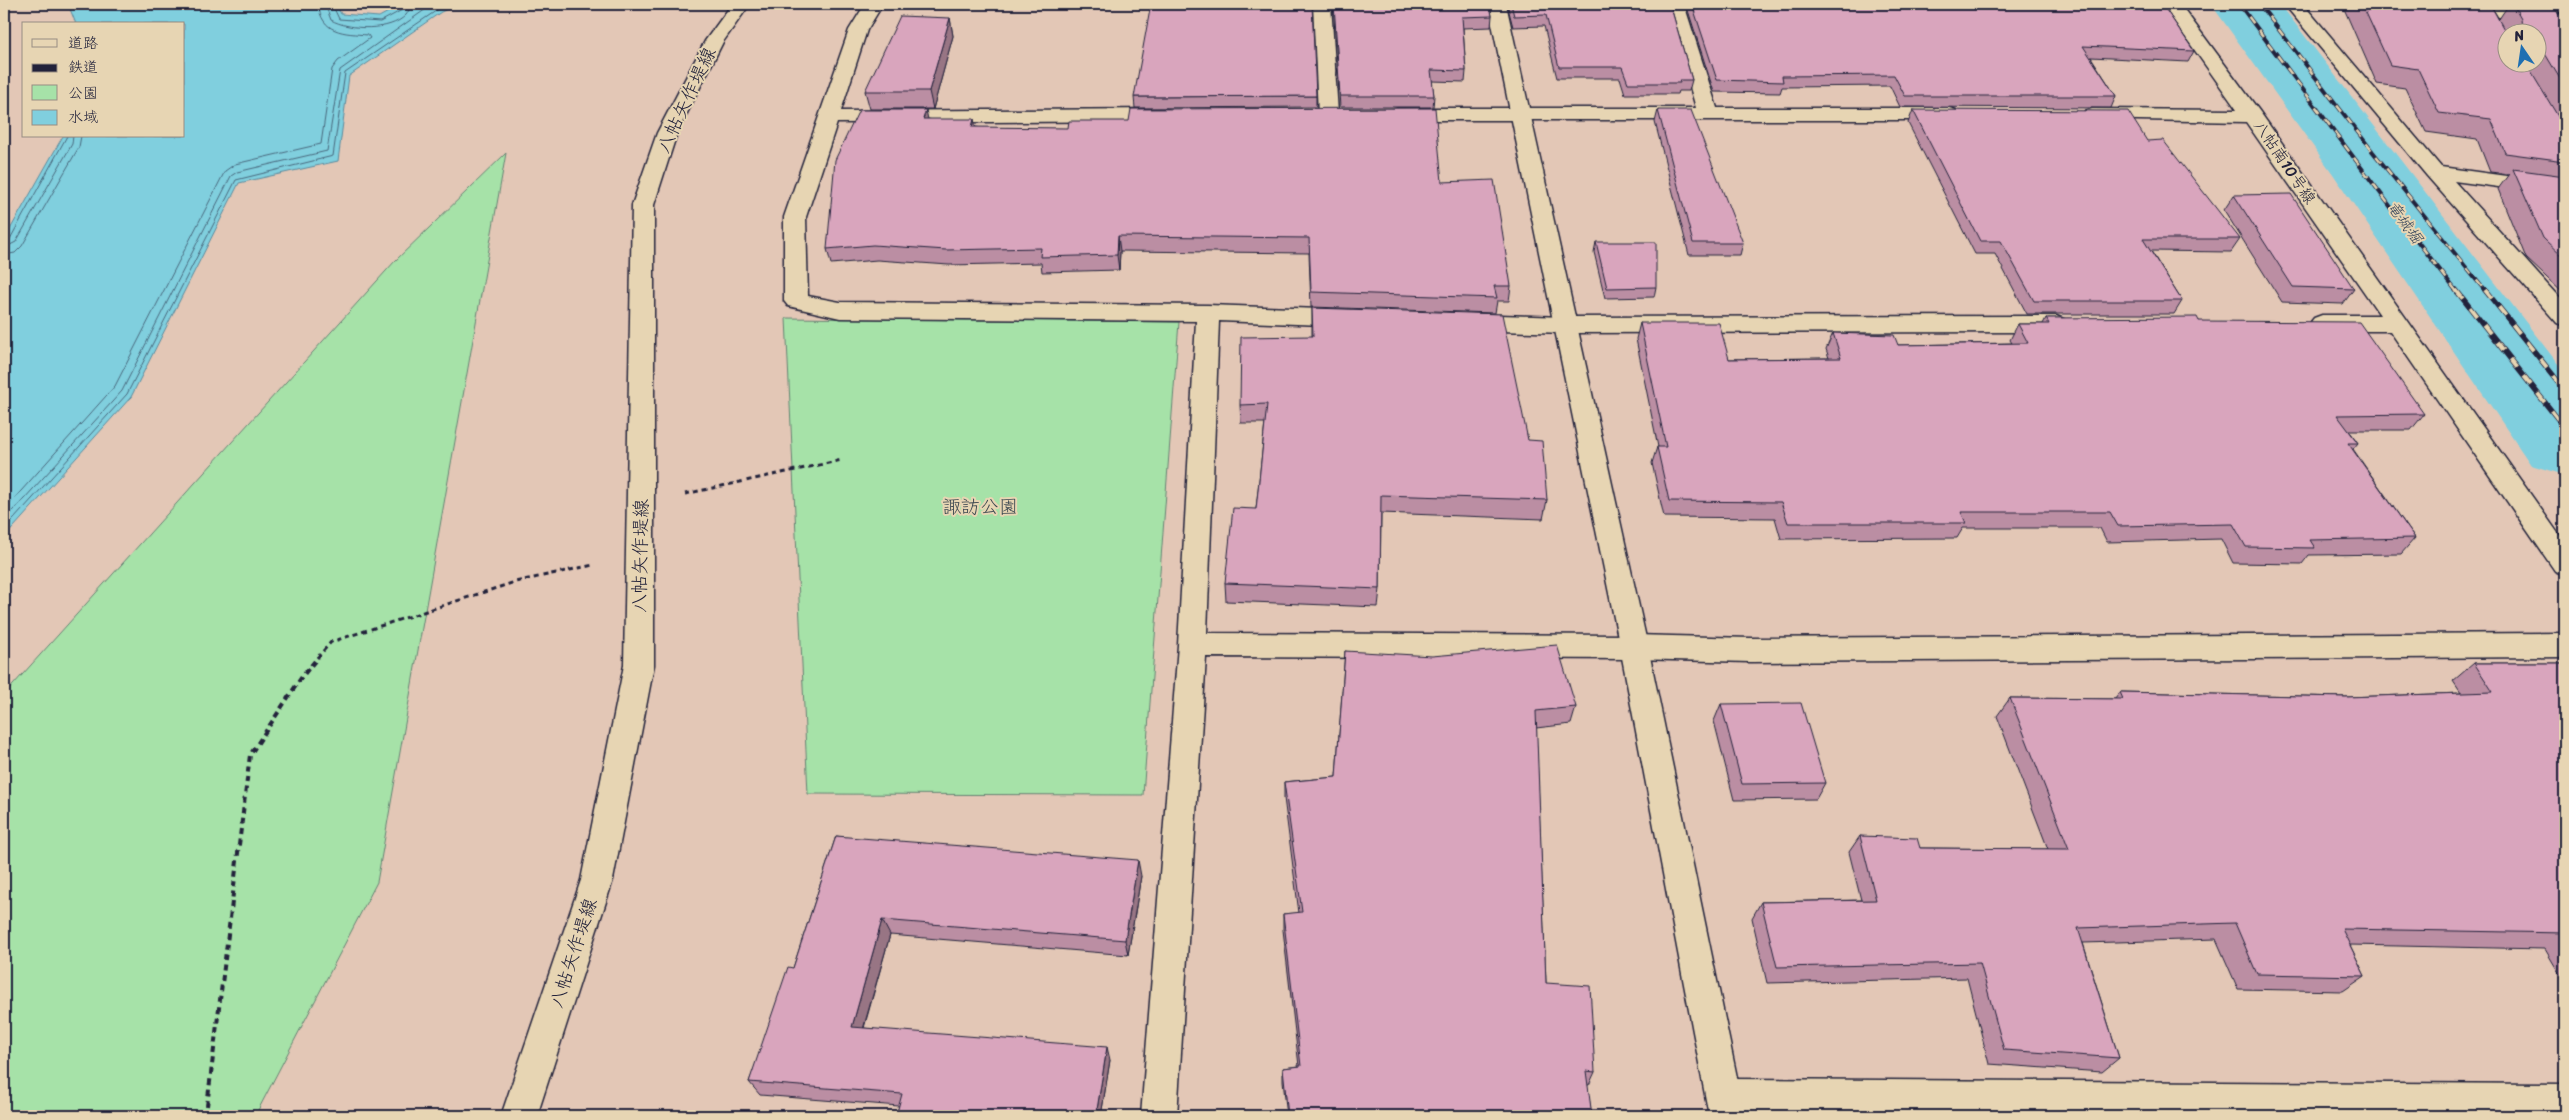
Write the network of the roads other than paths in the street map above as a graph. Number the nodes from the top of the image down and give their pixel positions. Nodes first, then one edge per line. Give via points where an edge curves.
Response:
1 (741, 4) edge
2 (874, 4) edge
3 (1322, 4) edge
4 (1497, 4) edge
5 (1675, 4) edge
6 (2171, 4) edge
7 (2293, 4) edge
8 (2449, 4) edge
9 (2565, 20) edge
10 (1708, 113) junction
11 (1328, 114) edge
12 (1376, 114) edge
13 (1966, 114) edge
14 (1188, 115) edge
15 (2075, 115) edge
16 (1521, 116) junction
17 (2253, 116) junction
18 (829, 117) junction
19 (2434, 172) junction
20 (2565, 190) edge
21 (1208, 313) junction
22 (1367, 318) edge
23 (2565, 318) edge
24 (1446, 321) edge
25 (2295, 323) edge
26 (2395, 323) junction
27 (2076, 324) edge
28 (1565, 325) junction
29 (2565, 564) edge
30 (1192, 645) junction
31 (2565, 645) edge
32 (1634, 647) junction
33 (2565, 1102) edge
34 (1725, 1107) edge
35 (519, 1116) edge
36 (1159, 1116) edge

1 - 35 street, 八帖矢作堤線 via 714,41 667,132 643,205 639,665 597,880
2 - 18 street via 858,30
3 - 11 street
4 - 16 street
5 - 10 street
6 - 17 street, 八帖南10号線
7 - 19 street
8 - 9 street
10 - 13 street
10 - 16 street
12 - 16 street
14 - 18 street
15 - 17 street
16 - 28 street
17 - 26 street, 八帖南10号線
18 - 21 street via 795,217 796,301 840,310
19 - 20 street
19 - 23 street
21 - 22 street
21 - 30 street
24 - 28 street
25 - 26 street
26 - 29 street, 八帖南10号線
27 - 28 street
28 - 32 street
30 - 32 street
30 - 36 street
31 - 32 street via 1760,650
32 - 34 street
33 - 34 street

